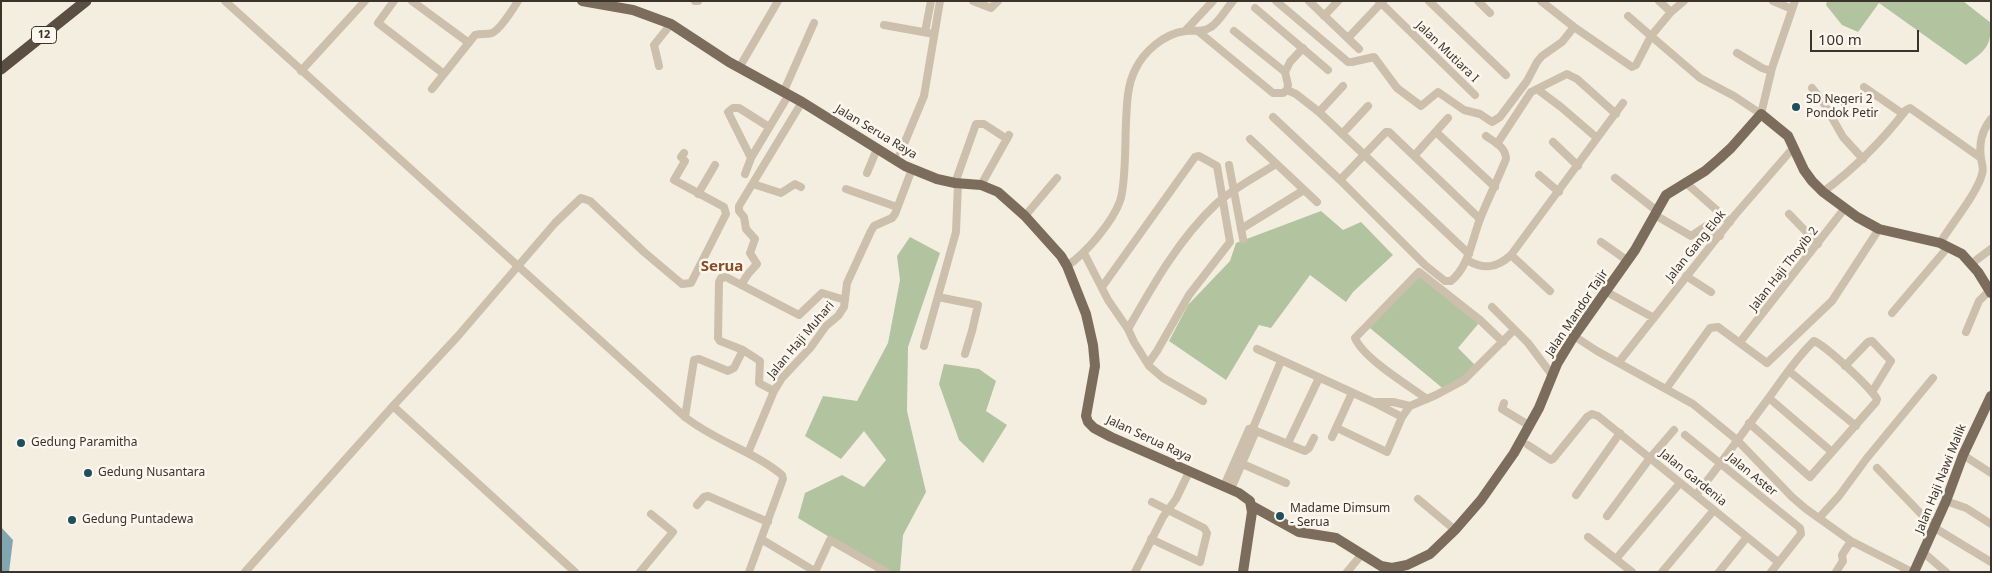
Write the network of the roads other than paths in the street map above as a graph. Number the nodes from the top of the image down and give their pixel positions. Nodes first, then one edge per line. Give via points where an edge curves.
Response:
1 (75, 1) edge
2 (86, 1) edge
3 (225, 1) edge
4 (365, 1) edge
5 (394, 1) edge
6 (412, 1) edge
7 (518, 1) edge
8 (582, 1) edge
9 (778, 1) edge
10 (931, 1) edge
11 (940, 1) edge
12 (973, 1) edge
13 (998, 1) edge
14 (1212, 1) edge
15 (1233, 1) edge
16 (1276, 1) edge
17 (1309, 1) edge
18 (1338, 1) edge
19 (1429, 1) edge
20 (1478, 1) edge
21 (1541, 1) edge
22 (1659, 1) edge
23 (1684, 1) edge
24 (1773, 1) edge
25 (1381, 2) edge
26 (615, 4) edge
27 (1793, 5) edge
28 (1255, 8) dead end
29 (1671, 12) junction
30 (1490, 13) dead end
31 (1324, 16) junction
32 (1628, 16) dead end
33 (814, 23) dead end
34 (671, 24) junction
35 (884, 25) dead end
36 (1574, 27) junction
37 (1185, 31) junction
38 (1234, 31) dead end
39 (925, 32) junction
40 (1200, 32) junction
41 (934, 34) junction
42 (1651, 36) junction
43 (1348, 38) junction
44 (469, 44) junction
45 (1303, 48) junction
46 (1359, 49) dead end
47 (1737, 53) dead end
48 (1, 60) edge
49 (659, 66) dead end
50 (739, 68) junction
51 (1, 69) edge
52 (1328, 70) dead end
53 (301, 71) junction
54 (1771, 71) junction
55 (1285, 72) junction
56 (444, 74) junction
57 (1506, 75) dead end
58 (1343, 86) dead end
59 (1864, 87) dead end
60 (432, 88) dead end
61 (1812, 88) dead end
62 (1537, 89) junction
63 (1287, 90) junction
64 (785, 94) junction
65 (1475, 95) dead end
66 (802, 102) junction
67 (1623, 103) dead end
68 (1368, 106) dead end
69 (1319, 112) junction
70 (1616, 114) junction
71 (1761, 114) junction
72 (1903, 114) junction
73 (1273, 117) dead end
74 (1448, 118) dead end
75 (1991, 119) edge
76 (769, 127) junction
77 (1436, 132) junction
78 (1342, 134) junction
79 (1486, 136) dead end
80 (1598, 138) junction
81 (1250, 139) dead end
82 (1553, 142) dead end
83 (1497, 144) junction
84 (1794, 147) junction
85 (877, 149) junction
86 (684, 153) dead end
87 (1364, 156) junction
88 (1414, 156) junction
89 (751, 158) junction
90 (1981, 158) junction
91 (1863, 159) junction
92 (897, 161) junction
93 (1276, 164) junction
94 (715, 165) dead end
95 (1229, 165) dead end
96 (1578, 166) junction
97 (912, 169) junction
98 (867, 173) dead end
99 (745, 174) dead end
100 (1539, 175) dead end
101 (1057, 178) dead end
102 (1615, 178) dead end
103 (1340, 180) junction
104 (1685, 182) junction
105 (957, 183) junction
106 (753, 184) junction
107 (981, 185) junction
108 (801, 187) dead end
109 (1495, 187) junction
110 (846, 189) dead end
111 (1304, 190) junction
112 (1559, 192) junction
113 (1823, 192) junction
114 (698, 194) junction
115 (1228, 194) junction
116 (1317, 202) dead end
117 (897, 207) junction
118 (1845, 208) junction
119 (739, 209) junction
120 (725, 210) junction
121 (1656, 213) junction
122 (1789, 214) dead end
123 (1025, 216) junction
124 (1480, 218) junction
125 (1730, 222) junction
126 (1240, 228) junction
127 (1879, 229) junction
128 (1720, 236) junction
129 (1242, 239) dead end
130 (1601, 242) dead end
131 (1818, 244) junction
132 (1944, 245) junction
133 (1991, 249) edge
134 (1084, 253) junction
135 (1511, 254) junction
136 (1468, 257) junction
137 (1628, 260) junction
138 (1971, 264) junction
139 (1067, 266) junction
140 (519, 267) junction
141 (1686, 276) junction
142 (742, 285) junction
143 (1102, 287) junction
144 (1550, 291) dead end
145 (1605, 291) junction
146 (1711, 292) dead end
147 (1990, 292) edge
148 (938, 297) junction
149 (846, 300) junction
150 (1492, 308) dead end
151 (1892, 312) dead end
152 (1654, 318) junction
153 (1128, 328) junction
154 (1514, 330) junction
155 (1966, 332) dead end
156 (1574, 336) junction
157 (1503, 342) junction
158 (1740, 342) junction
159 (924, 346) dead end
160 (1257, 348) dead end
161 (743, 350) junction
162 (965, 354) dead end
163 (1282, 361) junction
164 (1619, 362) junction
165 (1148, 365) junction
166 (1845, 366) junction
167 (1789, 371) junction
168 (1552, 375) junction
169 (1319, 378) junction
170 (1933, 378) dead end
171 (1666, 389) junction
172 (774, 391) junction
173 (1872, 392) junction
174 (1352, 393) junction
175 (1991, 396) edge
176 (1768, 398) junction
177 (1427, 399) junction
178 (1202, 401) dead end
179 (1373, 402) junction
180 (1504, 403) dead end
181 (392, 406) junction
182 (1410, 406) junction
183 (685, 417) junction
184 (1402, 417) junction
185 (1749, 424) junction
186 (1530, 426) junction
187 (1856, 426) junction
188 (1336, 428) junction
189 (1254, 430) junction
190 (1674, 430) dead end
191 (1620, 433) junction
192 (1685, 435) dead end
193 (1332, 437) dead end
194 (1314, 438) dead end
195 (1737, 440) junction
196 (1288, 443) junction
197 (1528, 445) dead end
198 (1832, 452) junction
199 (748, 453) junction
200 (1962, 455) junction
201 (1650, 458) junction
202 (1238, 462) junction
203 (1721, 464) junction
204 (1877, 468) dead end
205 (1189, 472) junction
206 (1991, 473) edge
207 (1286, 483) dead end
208 (1680, 483) junction
209 (1227, 487) junction
210 (1576, 495) dead end
211 (1696, 495) junction
212 (1418, 499) dead end
213 (1946, 500) junction
214 (1152, 502) dead end
215 (697, 505) dead end
216 (1252, 506) junction
217 (1169, 510) junction
218 (1714, 510) junction
219 (651, 514) dead end
220 (1607, 516) dead end
221 (1819, 518) junction
222 (768, 522) junction
223 (1991, 524) edge
224 (1935, 526) junction
225 (1455, 530) junction
226 (1588, 537) dead end
227 (1747, 537) junction
228 (762, 539) junction
229 (1151, 540) junction
230 (1851, 542) junction
231 (1924, 553) junction
232 (1362, 554) junction
233 (1616, 559) junction
234 (1778, 562) junction
235 (1991, 562) edge
236 (1407, 568) edge
237 (1139, 571) edge
238 (245, 572) edge
239 (574, 572) edge
240 (640, 572) edge
241 (748, 572) edge
242 (815, 572) edge
243 (886, 572) edge
244 (1243, 572) edge
245 (1347, 572) edge
246 (1632, 572) edge
247 (1662, 572) edge
248 (1719, 572) edge
249 (1771, 572) edge
250 (1836, 572) edge
251 (1913, 572) edge
252 (1946, 572) edge

1 - 48 highway, 12
2 - 51 highway, 12
3 - 53 street
4 - 53 street
5 - 56 street via 378,23
6 - 44 street
7 - 44 street via 496,30 490,34 478,34
8 - 26 main road, Jalan Serua Raya
9 - 50 street
10 - 39 street
11 - 41 street
12 - 13 street via 991,8
14 - 37 street
15 - 40 street via 1211,27
16 - 36 street via 1348,62 1374,57 1397,88 1417,104 1421,106 1438,92 1464,110 1480,114 1492,122 1500,117 1542,56 1558,46
17 - 31 street
18 - 31 street
19 - 57 street
20 - 30 street
21 - 36 street
22 - 29 street
23 - 29 street
24 - 27 street
25 - 43 street
25 - 65 street, Jalan Mutiara I
26 - 34 main road, Jalan Serua Raya
27 - 54 street, Jalan Mandor Tajir
28 - 45 street
29 - 42 street
31 - 43 street
32 - 42 street
33 - 64 street
34 - 49 street via 654,45
34 - 50 main road, Jalan Serua Raya
35 - 39 street
36 - 42 street via 1632,67
37 - 40 street
37 - 134 street via 1152,48 1136,68 1127,105 1120,201
38 - 55 street
39 - 41 street
40 - 63 street via 1273,92
41 - 92 street via 923,100
42 - 71 street via 1700,78
43 - 46 street
44 - 56 street
45 - 52 street
45 - 55 street
47 - 54 street
50 - 64 main road, Jalan Serua Raya
53 - 140 street
54 - 71 street, Jalan Mandor Tajir
55 - 63 street
56 - 60 street
58 - 69 street
59 - 72 street
61 - 91 street via 1843,137
62 - 70 street via 1565,75 1573,76
62 - 80 street
62 - 83 street via 1527,97
63 - 69 street
64 - 66 main road, Jalan Serua Raya
64 - 76 street
66 - 85 main road, Jalan Serua Raya
66 - 106 street
67 - 70 street
68 - 78 street
69 - 78 street
70 - 80 street
71 - 84 main road via 1788,136
71 - 104 main road, Jalan Mandor Tajir via 1731,148 1705,171
72 - 90 street via 1910,108
72 - 91 street
73 - 103 street
74 - 77 street
75 - 90 street via 1980,141
76 - 89 street
76 - 89 street via 739,108 728,112
77 - 88 street
77 - 109 street
78 - 87 street
79 - 83 street
80 - 96 street
81 - 93 street
82 - 96 street
83 - 109 street via 1506,153 1506,159
84 - 113 main road via 1804,170
84 - 125 street, Jalan Gang Elok
85 - 92 main road, Jalan Serua Raya
85 - 98 street
86 - 114 street via 681,157 685,162 674,180
87 - 88 street via 1386,132
87 - 103 street
87 - 136 street
88 - 124 street
89 - 99 street
90 - 132 street via 1982,174 1978,185
91 - 113 street
92 - 97 main road, Jalan Serua Raya
93 - 111 street
93 - 115 street
94 - 114 street
95 - 115 street
96 - 112 street
97 - 105 main road, Jalan Serua Raya
97 - 117 street, Jalan Haji Muhari
100 - 112 street
101 - 123 street
102 - 121 street
103 - 136 street via 1445,281 1457,277
104 - 121 main road, Jalan Mandor Tajir via 1666,195
104 - 125 street
105 - 107 main road, Jalan Serua Raya
105 - 107 street via 976,124 984,124 1008,137
105 - 148 street via 956,232
106 - 108 street via 781,193 793,185
106 - 119 street
107 - 123 main road, Jalan Serua Raya via 998,192
109 - 124 street
110 - 117 street
111 - 116 street
111 - 126 street
112 - 135 street
113 - 118 main road
114 - 120 street
115 - 126 street
115 - 143 street via 1217,166 1195,157
115 - 153 street via 1189,235 1163,270
115 - 165 street via 1229,244 1189,295
117 - 149 street, Jalan Haji Muhari via 892,218 871,231 847,282
118 - 127 main road
118 - 131 street, Jalan Haji Thoyib 2
119 - 120 street
119 - 142 street via 746,229 755,239 750,253 757,264
120 - 140 street via 726,214 691,283 682,284 662,268 585,198 577,201
121 - 128 street via 1691,236 1706,226
121 - 137 main road, Jalan Mandor Tajir
122 - 131 street
123 - 139 main road, Jalan Serua Raya
124 - 136 street
125 - 128 street, Jalan Gang Elok
126 - 129 street
127 - 132 main road
127 - 158 street via 1832,301 1766,363
128 - 141 street, Jalan Gang Elok
130 - 137 street
131 - 158 street, Jalan Haji Thoyib 2
132 - 138 main road via 1962,254
132 - 151 street
133 - 138 street
134 - 139 street
134 - 143 street
135 - 136 street via 1497,266 1482,266
135 - 144 street
137 - 145 main road, Jalan Mandor Tajir
138 - 147 main road
139 - 205 main road, Jalan Serua Raya via 1094,345 1095,366 1088,422 1111,437
140 - 181 street
140 - 183 street
141 - 146 street
141 - 152 street, Jalan Gang Elok
142 - 149 street via 799,315 822,293
142 - 161 street via 726,277 719,282 718,338
143 - 153 street
145 - 152 street
145 - 156 main road, Jalan Mandor Tajir
147 - 155 street via 1979,301
148 - 159 street
148 - 162 street via 978,305
149 - 172 street, Jalan Haji Muhari via 838,316 826,326
150 - 154 street
152 - 164 street, Jalan Gang Elok
153 - 165 street
154 - 157 street
154 - 168 street
156 - 164 street
156 - 168 main road, Jalan Mandor Tajir
157 - 177 street via 1464,380
157 - 177 street via 1419,272 1356,338 1369,357
158 - 171 street via 1718,327 1710,328
160 - 163 street
161 - 172 street via 761,364 761,384
161 - 183 street via 734,368 728,371 694,360
163 - 169 street
163 - 189 street
164 - 171 street
165 - 178 street
166 - 167 street via 1814,342
166 - 173 street
166 - 173 street via 1872,341 1891,361
167 - 176 street
167 - 187 street
168 - 186 main road, Jalan Mandor Tajir
169 - 174 street
169 - 196 street
170 - 221 street
171 - 195 street via 1704,412
172 - 199 street, Jalan Haji Muhari
173 - 187 street via 1876,402
174 - 179 street
174 - 188 street
175 - 200 main road, Jalan Haji Nawi Malik
176 - 185 street
176 - 198 street
177 - 182 street
179 - 182 street
179 - 184 street
180 - 186 street via 1502,409
181 - 238 street
181 - 239 street
182 - 184 street
183 - 199 street
184 - 188 street via 1386,452
185 - 195 street
185 - 198 street via 1810,478
186 - 225 main road, Jalan Mandor Tajir via 1486,494
187 - 198 street
188 - 193 street
189 - 196 street
189 - 202 street
190 - 201 street
191 - 197 street, Jalan Gardenia via 1592,414 1552,460
191 - 201 street, Jalan Gardenia
191 - 210 street
192 - 203 street, Jalan Aster
194 - 196 street via 1305,451
195 - 203 street
195 - 221 street via 1792,497
199 - 222 street via 778,472 783,479
200 - 206 street
200 - 213 main road, Jalan Haji Nawi Malik
201 - 208 street, Jalan Gardenia
201 - 220 street
202 - 207 street
202 - 209 street
203 - 211 street
203 - 234 street, Jalan Aster via 1800,528 1801,534
204 - 224 street
205 - 209 main road, Jalan Serua Raya
205 - 217 street
208 - 211 street, Jalan Gardenia
208 - 233 street
209 - 216 main road, Jalan Serua Raya via 1245,496
211 - 218 street, Jalan Gardenia
212 - 225 street
213 - 223 street
213 - 224 main road, Jalan Haji Nawi Malik
214 - 217 street
215 - 222 street via 708,496
216 - 232 main road, Jalan Mandor Tajir via 1291,529 1336,538
216 - 244 main road
217 - 229 street
217 - 229 street via 1204,528 1207,533 1200,562
218 - 227 street, Jalan Gardenia
218 - 247 street
219 - 240 street via 674,532
221 - 230 street
222 - 228 street
224 - 231 main road, Jalan Haji Nawi Malik
224 - 235 street
225 - 236 main road, Jalan Mandor Tajir via 1430,554
226 - 233 street
227 - 234 street, Jalan Gardenia
227 - 248 street
228 - 241 street
228 - 242 street
229 - 237 street
230 - 250 street
230 - 251 street
231 - 251 main road, Jalan Haji Nawi Malik
231 - 252 street
232 - 236 main road, Jalan Mandor Tajir via 1381,566
232 - 245 street
233 - 246 street
234 - 249 street
242 - 243 street via 830,540

